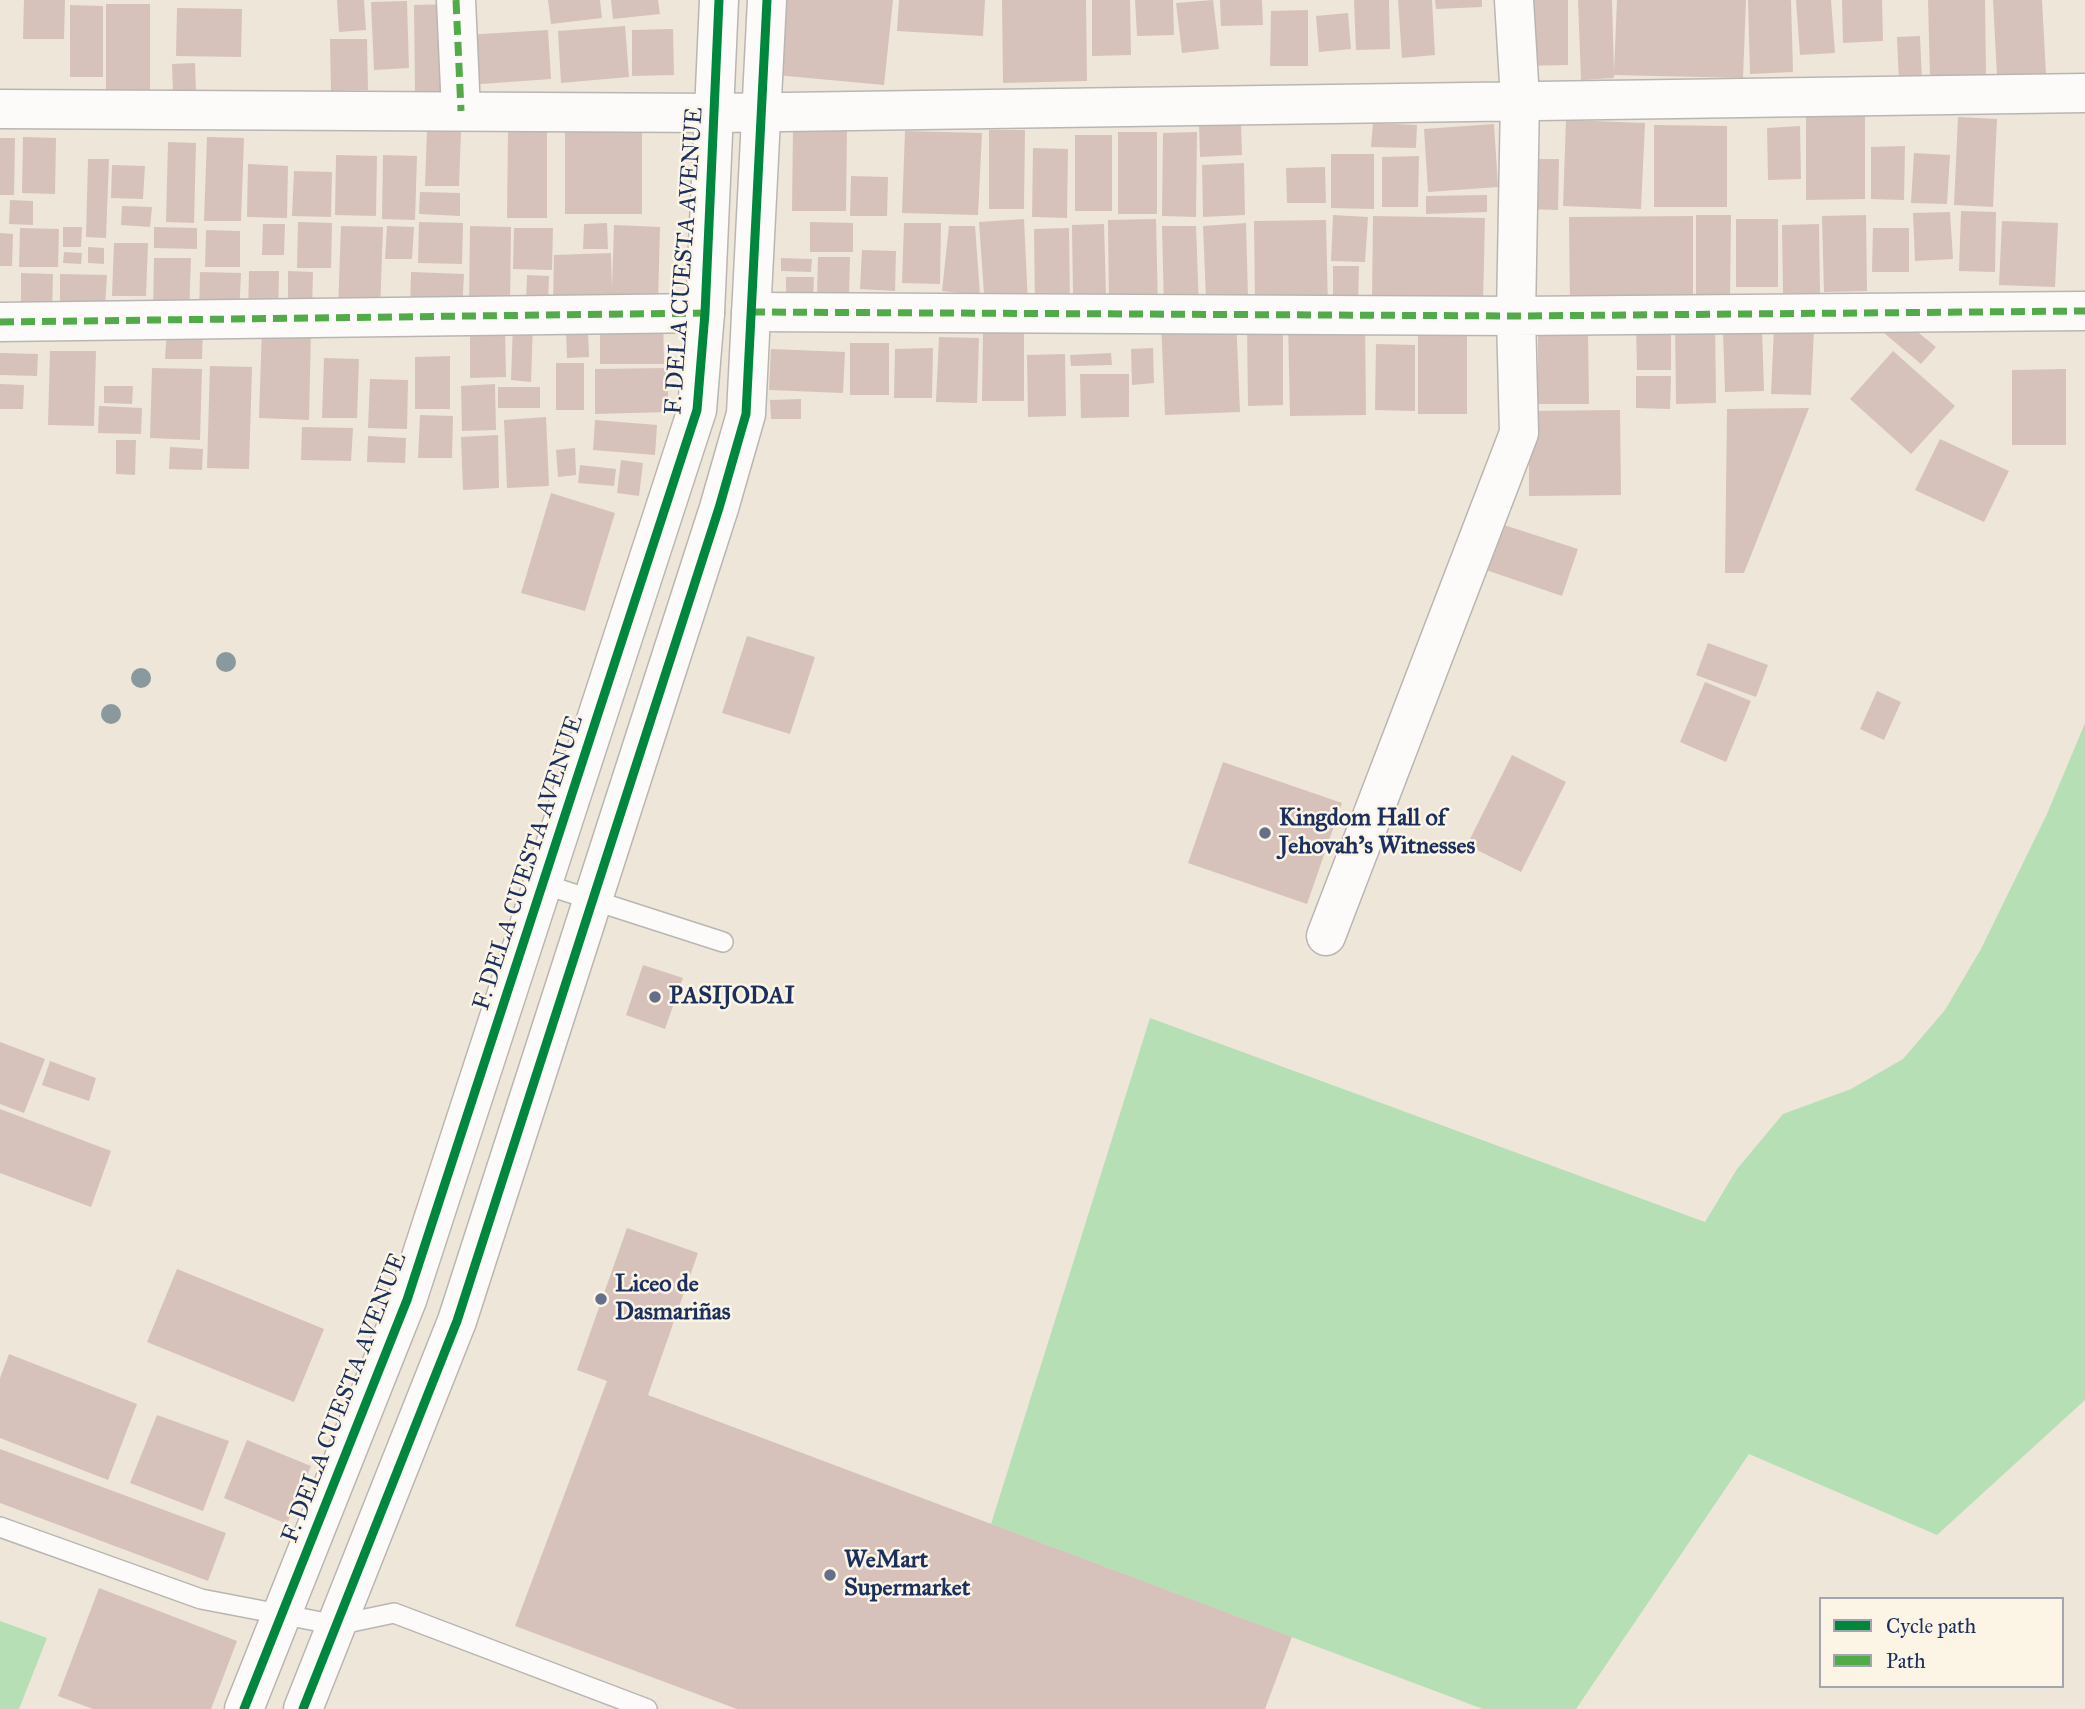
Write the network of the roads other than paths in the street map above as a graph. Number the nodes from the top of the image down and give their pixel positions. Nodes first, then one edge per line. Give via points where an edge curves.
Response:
1 (456, 0) edge
2 (719, 0) edge
3 (767, 0) edge
4 (1514, 0) edge
5 (2085, 93) edge
6 (1520, 99) junction
7 (0, 110) edge
8 (461, 110) junction
9 (762, 111) junction
10 (716, 113) junction
11 (2085, 311) edge
12 (751, 312) junction
13 (705, 313) junction
14 (1516, 316) junction
15 (0, 322) edge
16 (543, 884) junction
17 (593, 900) junction
18 (1326, 936) dead end
19 (723, 942) dead end
20 (0, 1527) edge
21 (281, 1616) junction
22 (337, 1625) junction
23 (244, 1709) edge
24 (303, 1709) edge
25 (647, 1709) edge

1 - 8 street
2 - 10 street, F. DELA CUESTA AVENUE
3 - 9 street
4 - 6 street
5 - 6 street
6 - 9 street
6 - 14 street
7 - 8 street
8 - 10 street
9 - 10 street
9 - 12 street
10 - 13 street, F. DELA CUESTA AVENUE
11 - 14 street
12 - 14 street
12 - 17 street via 746,414
13 - 15 street
13 - 16 street, F. DELA CUESTA AVENUE via 697,410
14 - 18 street via 1519,433
16 - 17 lane
16 - 21 street, F. DELA CUESTA AVENUE via 407,1300
17 - 19 lane
17 - 22 street via 457,1321
20 - 21 lane via 201,1600
21 - 22 lane
21 - 23 street, F. DELA CUESTA AVENUE
22 - 24 street
22 - 25 lane via 394,1613

